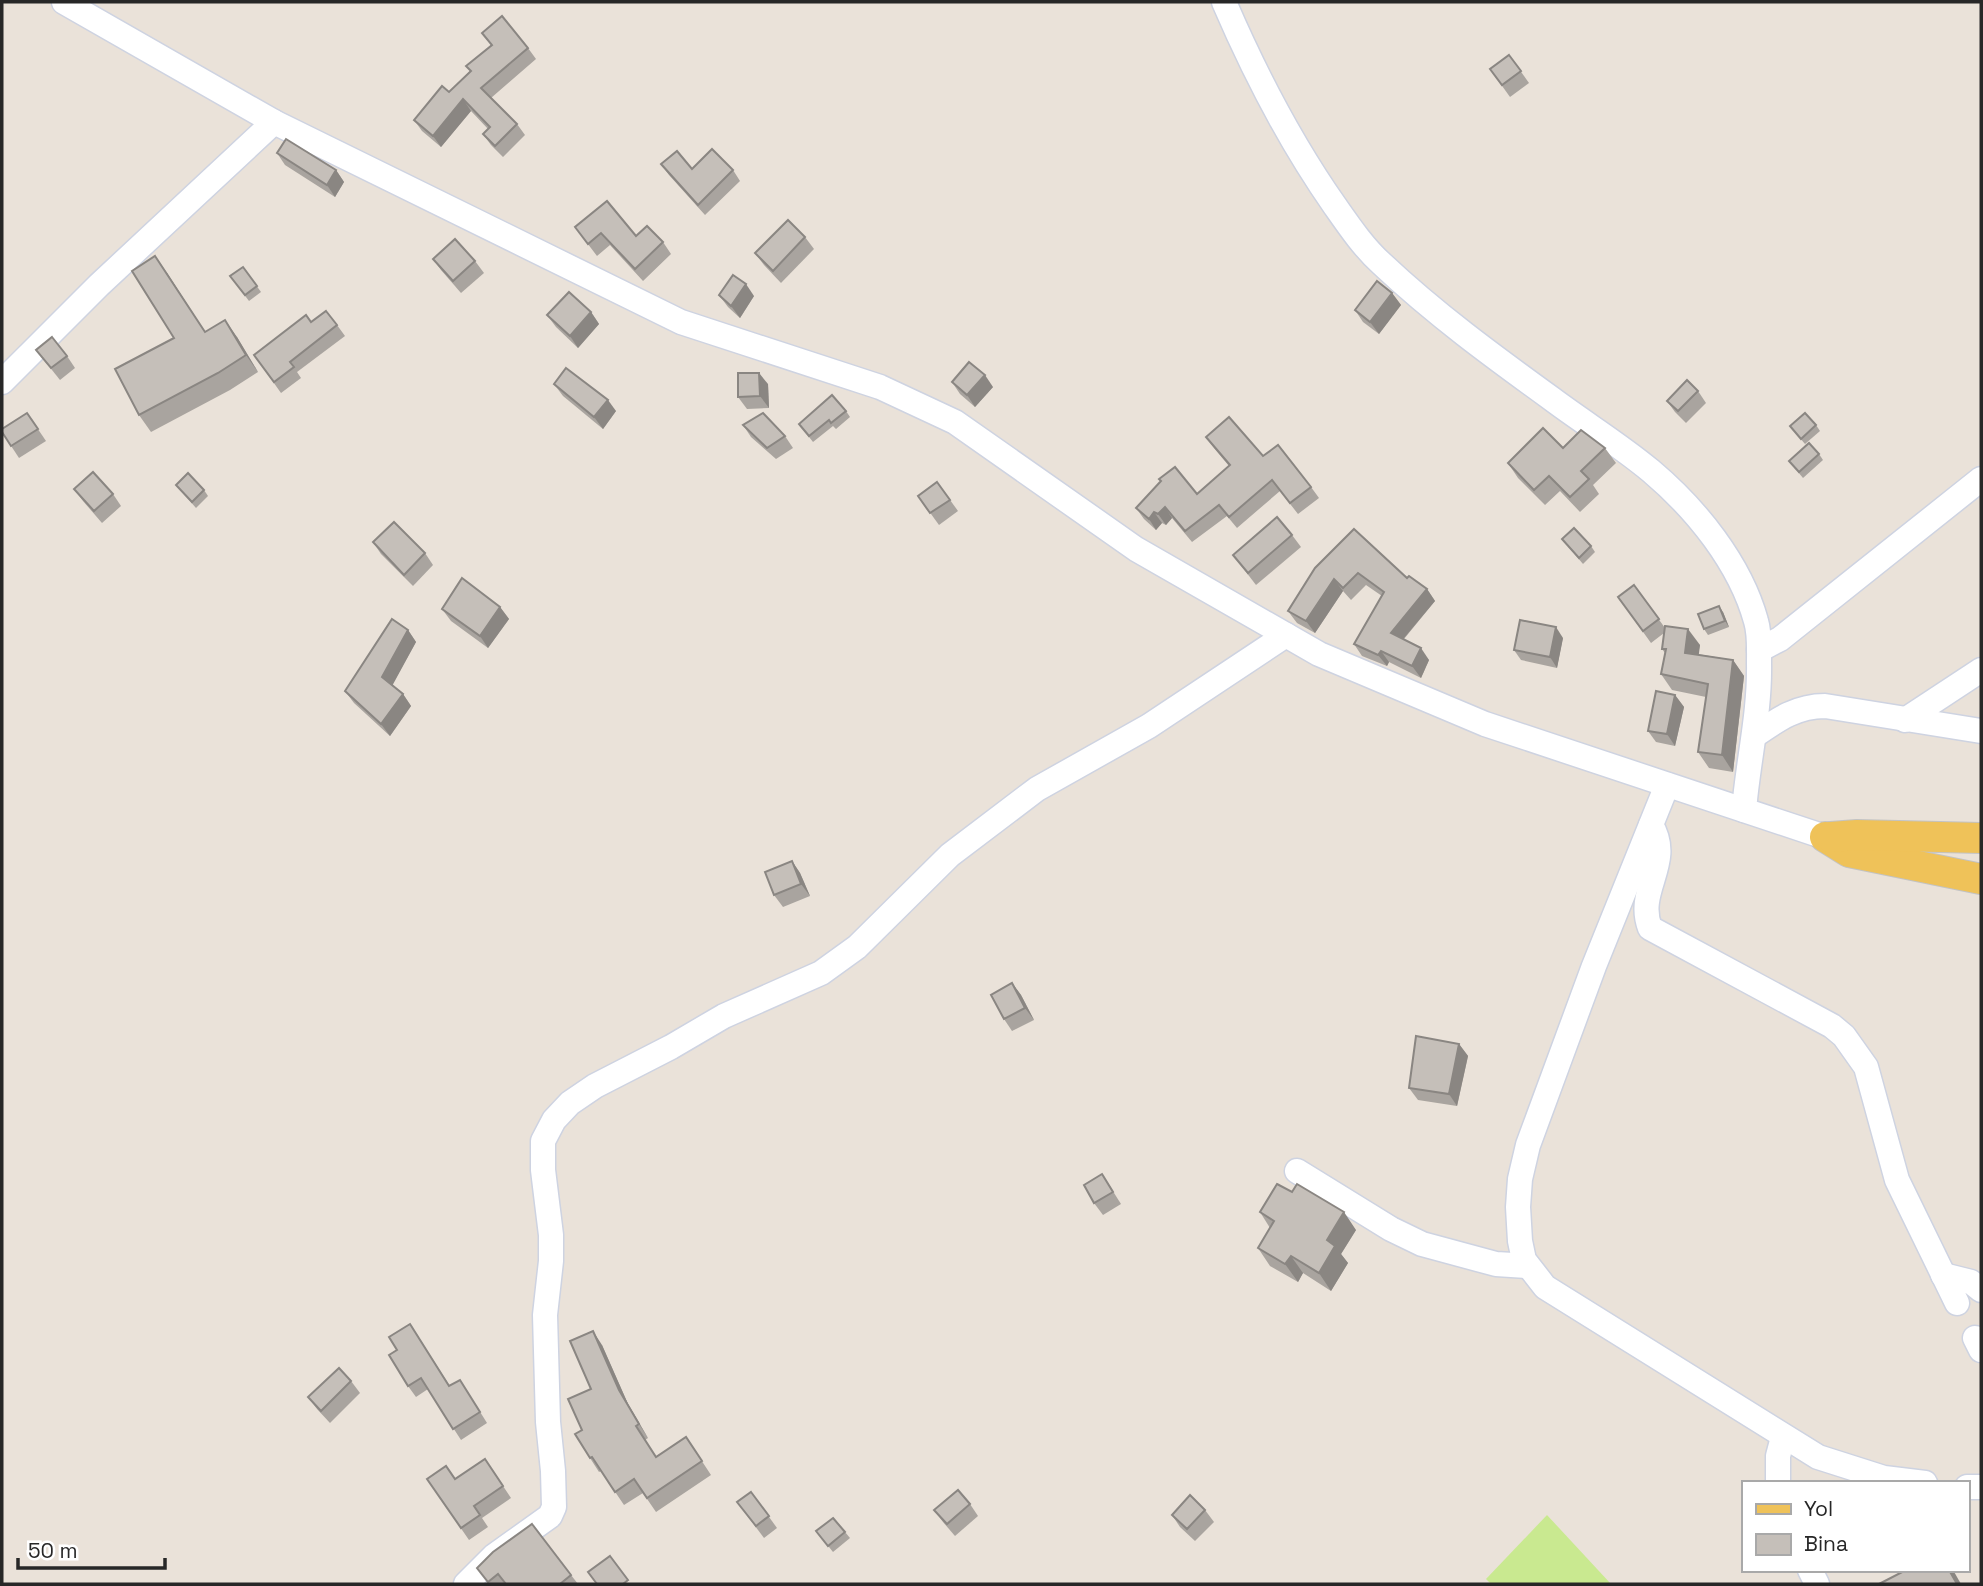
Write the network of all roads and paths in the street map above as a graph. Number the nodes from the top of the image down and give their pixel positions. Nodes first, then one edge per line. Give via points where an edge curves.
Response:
1 (64, 2) edge
2 (1224, 2) edge
3 (274, 122) junction
4 (2, 382) edge
5 (1981, 479) edge
6 (1286, 635) junction
7 (1759, 650) junction
8 (1981, 670) edge
9 (1905, 720) junction
10 (1981, 731) edge
11 (1754, 736) junction
12 (1667, 785) junction
13 (1744, 810) junction
14 (1651, 825) junction
15 (1825, 837) junction
16 (1981, 838) edge
17 (1981, 879) edge
18 (1297, 1171) dead end
19 (1528, 1266) junction
20 (1943, 1275) junction
21 (1981, 1290) edge
22 (1957, 1303) dead end
23 (1783, 1437) junction
24 (1779, 1481) edge
25 (1909, 1481) edge
26 (466, 1584) edge

1 - 3 street
2 - 7 street via 1308,168 1371,253 1480,347 1649,469 1676,494 1702,523 1748,596
3 - 4 street
3 - 6 street via 681,322 880,387 955,422 1136,549
5 - 7 street via 1780,639
6 - 12 street via 1319,654 1485,724
6 - 26 street via 1149,726 1037,789 950,855 858,947 821,973 724,1016 595,1086 554,1120 543,1141 551,1235 545,1338 554,1507 550,1516 494,1556
7 - 11 street via 1760,698
8 - 9 street
9 - 10 street
9 - 11 street via 1812,706 1781,717
11 - 13 street
12 - 13 street
12 - 14 street
13 - 15 street
14 - 19 street via 1528,1145 1518,1207 1520,1241
14 - 20 street via 1660,851 1644,915 1650,928 1844,1036 1866,1068 1897,1180
15 - 16 main road
15 - 17 main road via 1849,852
18 - 19 street via 1422,1244 1496,1264
19 - 23 street via 1545,1287
20 - 21 street via 1971,1282
20 - 22 street
23 - 24 street
23 - 25 street via 1818,1457

